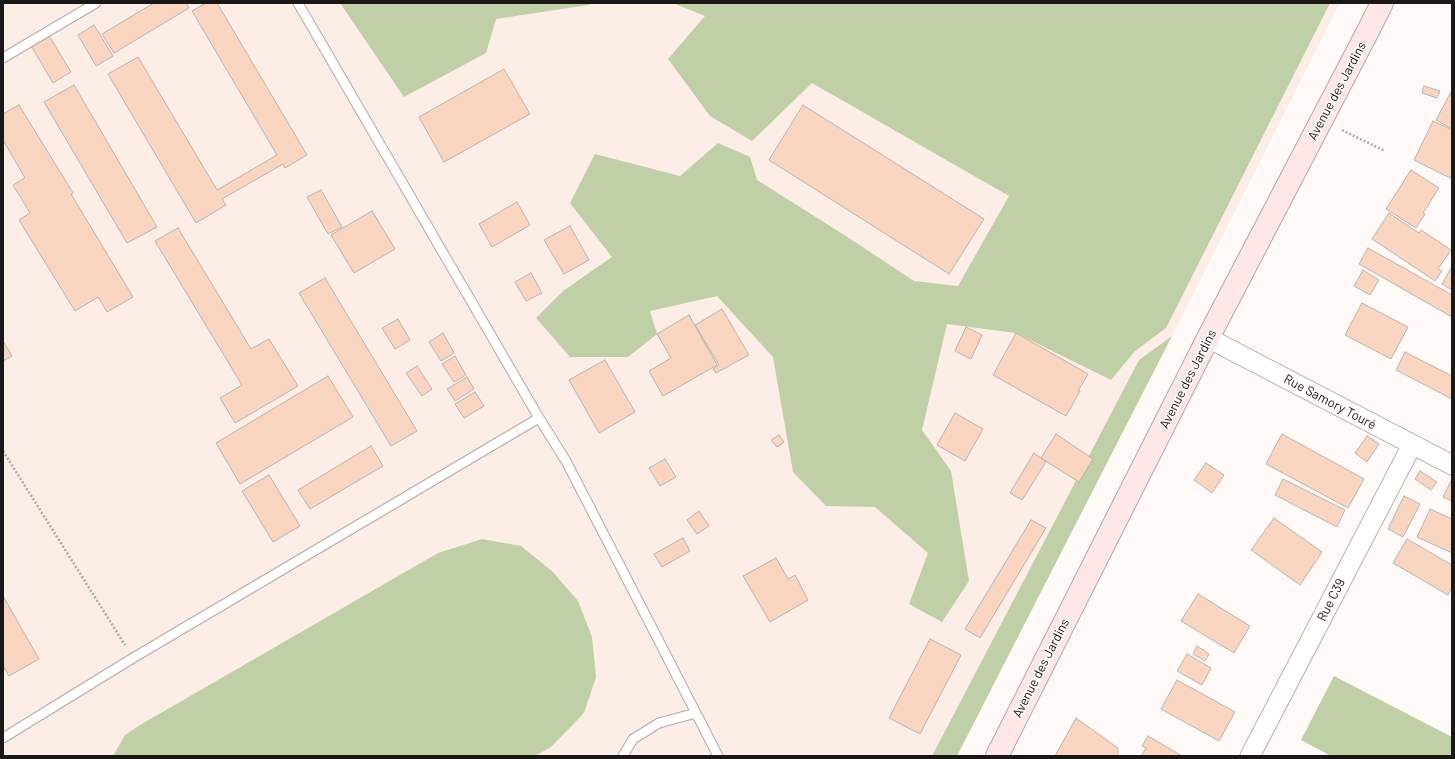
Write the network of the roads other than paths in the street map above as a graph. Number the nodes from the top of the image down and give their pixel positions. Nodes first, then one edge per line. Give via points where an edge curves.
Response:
1 (96, 3) edge
2 (298, 3) edge
3 (1382, 3) edge
4 (3, 58) edge
5 (1208, 338) junction
6 (539, 418) junction
7 (1412, 445) junction
8 (1452, 465) edge
9 (696, 713) junction
10 (3, 738) edge
11 (623, 756) edge
12 (718, 756) edge
13 (997, 756) edge
14 (1250, 756) edge

1 - 4 lane
2 - 6 lane
3 - 5 main road, Avenue des Jardins
5 - 7 street, Rue Samory Touré
5 - 13 main road, Avenue des Jardins
6 - 9 lane via 566,461
6 - 10 lane via 133,658
7 - 8 street, Rue Samory Touré
7 - 14 street, Rue C39
9 - 11 lane via 659,723 632,739
9 - 12 lane

